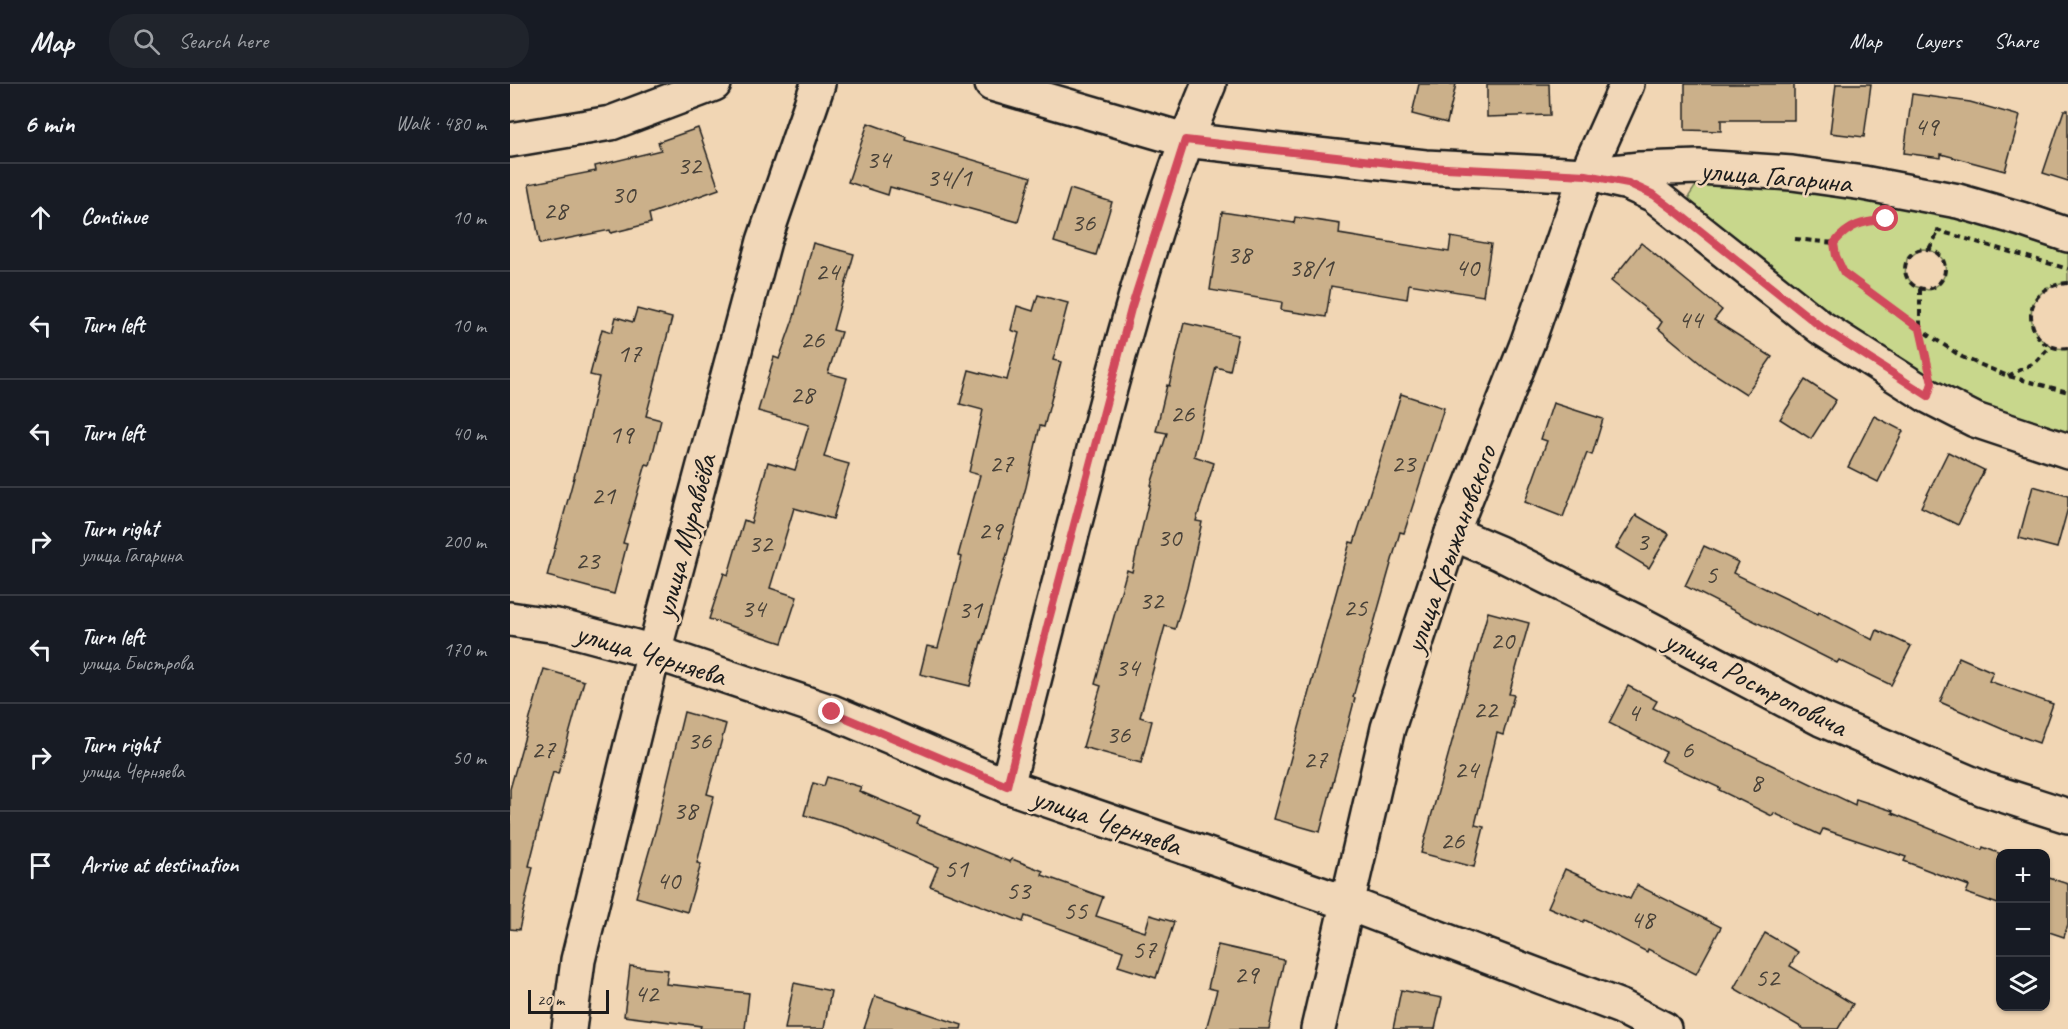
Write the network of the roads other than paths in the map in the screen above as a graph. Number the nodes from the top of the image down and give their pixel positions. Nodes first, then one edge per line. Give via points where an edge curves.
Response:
1 (714, 84) edge
2 (818, 84) edge
3 (992, 84) edge
4 (1209, 84) edge
5 (1627, 84) edge
6 (510, 140) edge
7 (1185, 140) junction
8 (1586, 175) junction
9 (2068, 235) edge
10 (2068, 451) edge
11 (1452, 533) junction
12 (510, 620) edge
13 (654, 652) junction
14 (1007, 786) junction
15 (2068, 816) edge
16 (1347, 903) junction
17 (569, 1029) edge
18 (1317, 1029) edge
19 (1664, 1029) edge

1 - 6 street via 611,123
2 - 13 street, улица Муравьёва via 764,241
3 - 7 street, улица Гагарина
4 - 7 street
5 - 8 street, улица Крыжановского
7 - 8 street, улица Гагарина via 1425,167
7 - 14 street via 1131,309
8 - 9 street, улица Гагарина via 1699,167 1792,173 1958,201
8 - 10 street, улица Гагарина via 1628,183 1654,195 1821,327 1928,396 1974,420
8 - 11 street, улица Крыжановского via 1527,344
11 - 15 street, улица Ростроповича via 1637,622 1821,719 1984,789
11 - 16 street, улица Крыжановского via 1388,728
12 - 13 street, улица Черняева via 557,626
13 - 14 street, улица Черняева via 832,712
13 - 17 street, улица Муравьёва via 578,960
14 - 16 street, улица Черняева
16 - 18 street, улица Крыжановского
16 - 19 street, улица Черняева via 1621,1007

